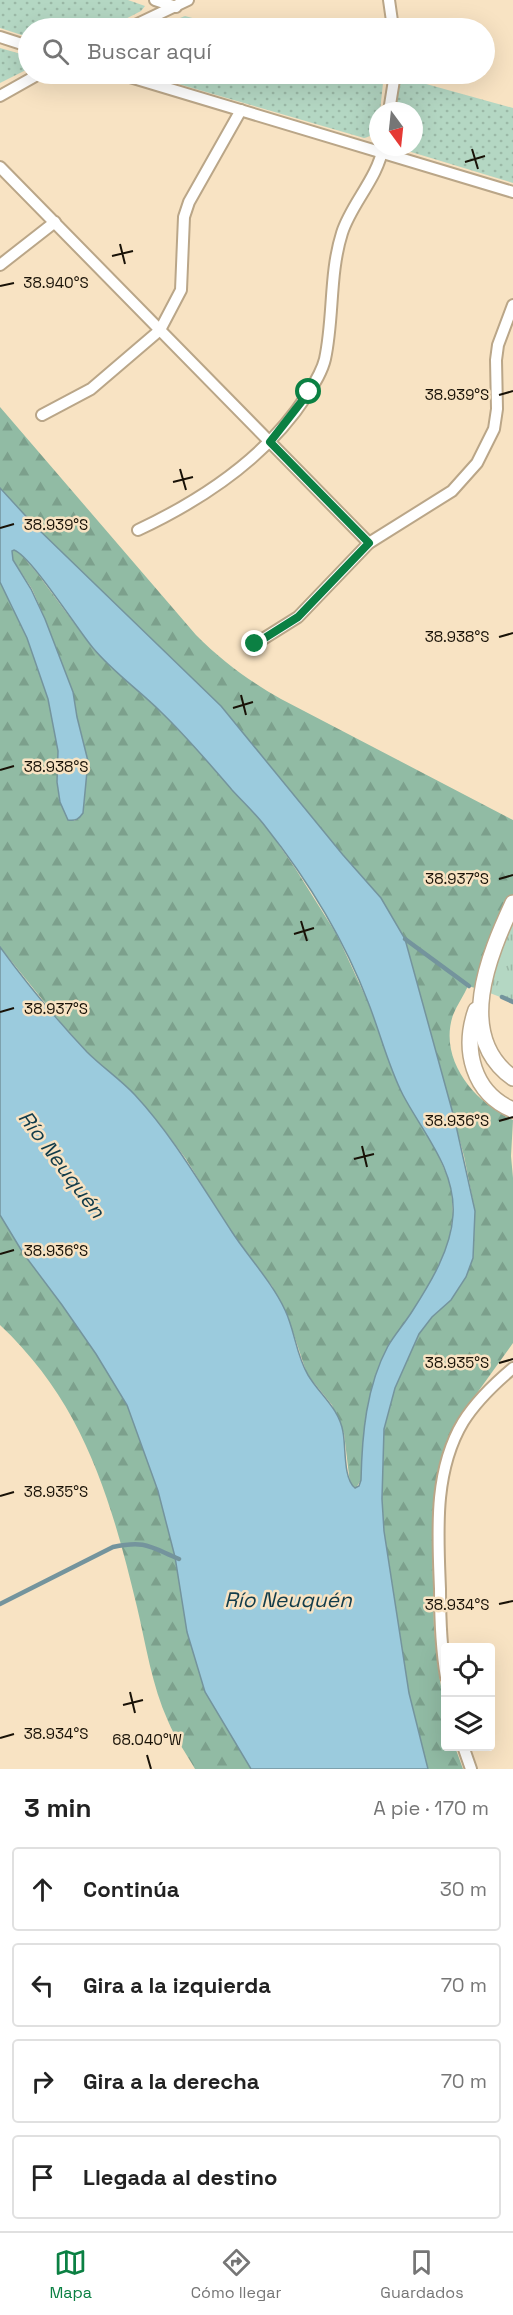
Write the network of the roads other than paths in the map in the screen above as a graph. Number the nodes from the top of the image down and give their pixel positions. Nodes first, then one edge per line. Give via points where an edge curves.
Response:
1 (155, 0) edge
2 (188, 0) edge
3 (389, 0) edge
4 (176, 6) junction
5 (150, 18) edge
6 (392, 18) edge
7 (0, 37) edge
8 (18, 43) edge
9 (21, 84) edge
10 (154, 84) edge
11 (393, 84) edge
12 (0, 96) edge
13 (390, 102) edge
14 (242, 110) junction
15 (369, 146) edge
16 (379, 156) edge
17 (401, 156) edge
18 (0, 166) edge
19 (513, 192) edge
20 (55, 222) junction
21 (0, 265) edge
22 (513, 305) edge
23 (160, 330) junction
24 (42, 415) dead end
25 (270, 442) junction
26 (138, 530) dead end
27 (369, 543) junction
28 (255, 644) dead end
29 (513, 903) edge
30 (482, 990) junction
31 (513, 1078) edge
32 (513, 1110) edge
33 (513, 1368) edge
34 (442, 1643) edge
35 (465, 1751) edge
36 (471, 1769) edge

1 - 4 street
2 - 4 street
3 - 6 street
4 - 5 street
7 - 8 street
9 - 12 street
10 - 14 street
11 - 13 street
14 - 15 street
14 - 23 street via 189,202 184,216 181,290
16 - 25 street via 343,231 335,262 324,362 318,378
17 - 19 street
18 - 20 street
20 - 21 street
20 - 23 street
22 - 27 street via 498,345 497,409 488,444 452,491
23 - 24 street via 91,389
23 - 25 street
25 - 26 street via 201,497
25 - 27 street
27 - 28 street via 298,617
29 - 30 street
30 - 31 street via 484,1040 495,1062
30 - 32 street via 470,1037 474,1067 489,1095
33 - 34 street via 485,1394 462,1424 445,1474 438,1533
35 - 36 street

